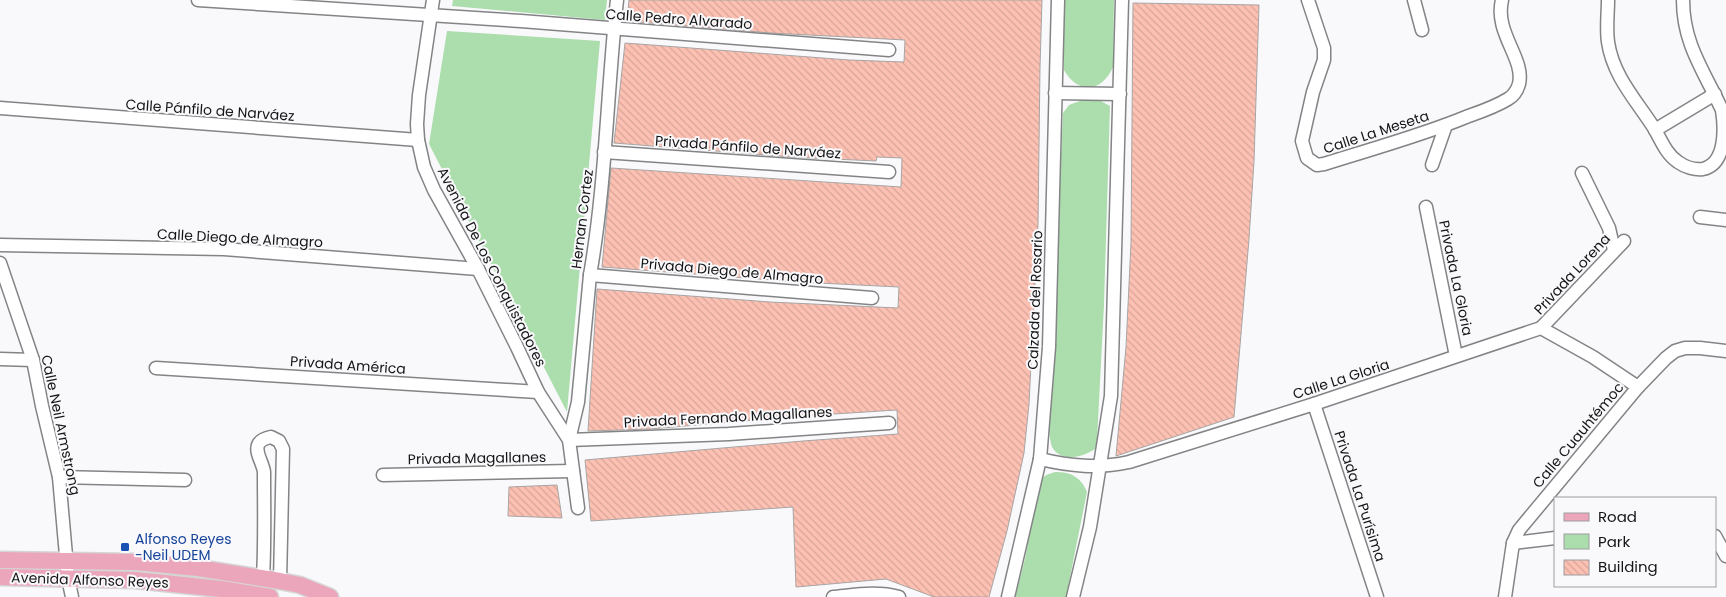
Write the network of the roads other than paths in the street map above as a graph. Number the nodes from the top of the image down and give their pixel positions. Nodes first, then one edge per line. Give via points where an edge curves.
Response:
1 (198, 0) edge
2 (432, 0) edge
3 (617, 0) edge
4 (1058, 0) edge
5 (1122, 0) edge
6 (1308, 0) edge
7 (1414, 0) edge
8 (1502, 0) edge
9 (1608, 0) edge
10 (1683, 0) edge
11 (430, 15) junction
12 (614, 29) junction
13 (1422, 30) dead end
14 (889, 50) dead end
15 (1055, 93) junction
16 (1120, 94) junction
17 (1715, 94) junction
18 (0, 108) edge
19 (1446, 125) junction
20 (1655, 130) junction
21 (418, 140) junction
22 (604, 152) junction
23 (1432, 164) dead end
24 (889, 172) dead end
25 (1582, 173) dead end
26 (1426, 207) dead end
27 (1700, 217) dead end
28 (1726, 220) edge
29 (1624, 241) dead end
30 (0, 245) edge
31 (1614, 250) junction
32 (0, 263) edge
33 (478, 269) junction
34 (590, 275) junction
35 (872, 298) dead end
36 (1541, 328) junction
37 (1726, 351) edge
38 (1456, 356) junction
39 (0, 359) edge
40 (33, 360) junction
41 (156, 368) dead end
42 (1638, 387) junction
43 (538, 392) junction
44 (1314, 404) junction
45 (889, 423) dead end
46 (569, 440) junction
47 (1040, 459) junction
48 (1099, 467) junction
49 (573, 471) junction
50 (383, 475) dead end
51 (59, 477) junction
52 (185, 480) dead end
53 (578, 508) dead end
54 (1554, 538) edge
55 (1716, 538) edge
56 (1513, 543) junction
57 (1726, 556) edge
58 (0, 560) edge
59 (67, 561) junction
60 (0, 577) edge
61 (263, 577) junction
62 (68, 578) junction
63 (280, 581) junction
64 (72, 597) edge
65 (270, 597) edge
66 (330, 597) edge
67 (834, 597) edge
68 (899, 597) edge
69 (1008, 597) edge
70 (1073, 597) edge
71 (1377, 597) edge
72 (1506, 597) edge

1 - 11 street, Calle Pedro Alvarado
2 - 11 street, Avenida De Los Conquistadores
3 - 12 street, Hernan Cortez
4 - 15 street, Calzada del Rosario
5 - 16 street
6 - 19 street, Calle La Meseta via 1324,48 1324,60 1302,141 1311,162 1324,164
7 - 13 street
8 - 19 street, Calle La Meseta via 1501,23 1519,74 1516,92 1508,99
9 - 20 street via 1608,40 1613,62 1624,85
10 - 17 street via 1687,37
11 - 12 street, Calle Pedro Alvarado
11 - 21 street, Avenida De Los Conquistadores via 416,124
12 - 14 street, Calle Pedro Alvarado
12 - 22 street, Hernan Cortez
15 - 16 street
15 - 47 street, Calzada del Rosario via 1050,347
16 - 48 street via 1111,396
17 - 20 street
17 - 20 street via 1724,118 1723,139 1720,158 1708,168 1690,168 1678,162
18 - 21 street, Calle Pánfilo de Narváez
19 - 23 street
21 - 33 street, Avenida De Los Conquistadores via 424,167 434,190
22 - 24 street, Privada Pánfilo de Narváez
22 - 34 street, Hernan Cortez
25 - 31 street via 1609,228
26 - 38 street, Privada La Gloria
27 - 28 street
29 - 31 street, Privada Lorena
30 - 33 street, Calle Diego de Almagro via 224,249
31 - 36 street, Privada Lorena
32 - 40 street, Calle Neil Armstrong
33 - 43 street, Avenida De Los Conquistadores
34 - 35 street, Privada Diego de Almagro
34 - 46 street, Hernan Cortez via 578,402
36 - 38 street, Calle La Gloria
36 - 42 street
37 - 42 street, Calle Cuauhtémoc via 1686,348 1675,351
38 - 44 street, Calle La Gloria
39 - 40 street
40 - 51 street, Calle Neil Armstrong
41 - 43 street, Privada América
42 - 56 street, Calle Cuauhtémoc via 1519,530
43 - 46 street, Avenida De Los Conquistadores
44 - 48 street, Calle La Gloria via 1149,456
44 - 71 street, Privada La Purísima
45 - 46 street, Privada Fernando Magallanes
46 - 49 street, Avenida De Los Conquistadores
47 - 48 street, Calle La Gloria
47 - 69 street, Calzada del Rosario
48 - 70 street via 1090,527
49 - 50 street, Privada Magallanes
49 - 53 street, Avenida De Los Conquistadores
51 - 52 street
51 - 59 street, Calle Neil Armstrong
54 - 56 street
55 - 57 street
56 - 72 street, Calle Cuauhtémoc
58 - 59 main road, Avenida Alfonso Reyes
59 - 61 main road, Avenida Alfonso Reyes via 136,562
59 - 62 street, Calle Neil Armstrong
60 - 62 main road, Avenida Alfonso Reyes
61 - 63 main road, Avenida Alfonso Reyes
61 - 63 street via 264,467 258,445 271,437 283,450
62 - 64 street, Calle Neil Armstrong
62 - 65 main road, Avenida Alfonso Reyes via 135,580
63 - 66 main road, Avenida Alfonso Reyes
67 - 68 street via 889,594

